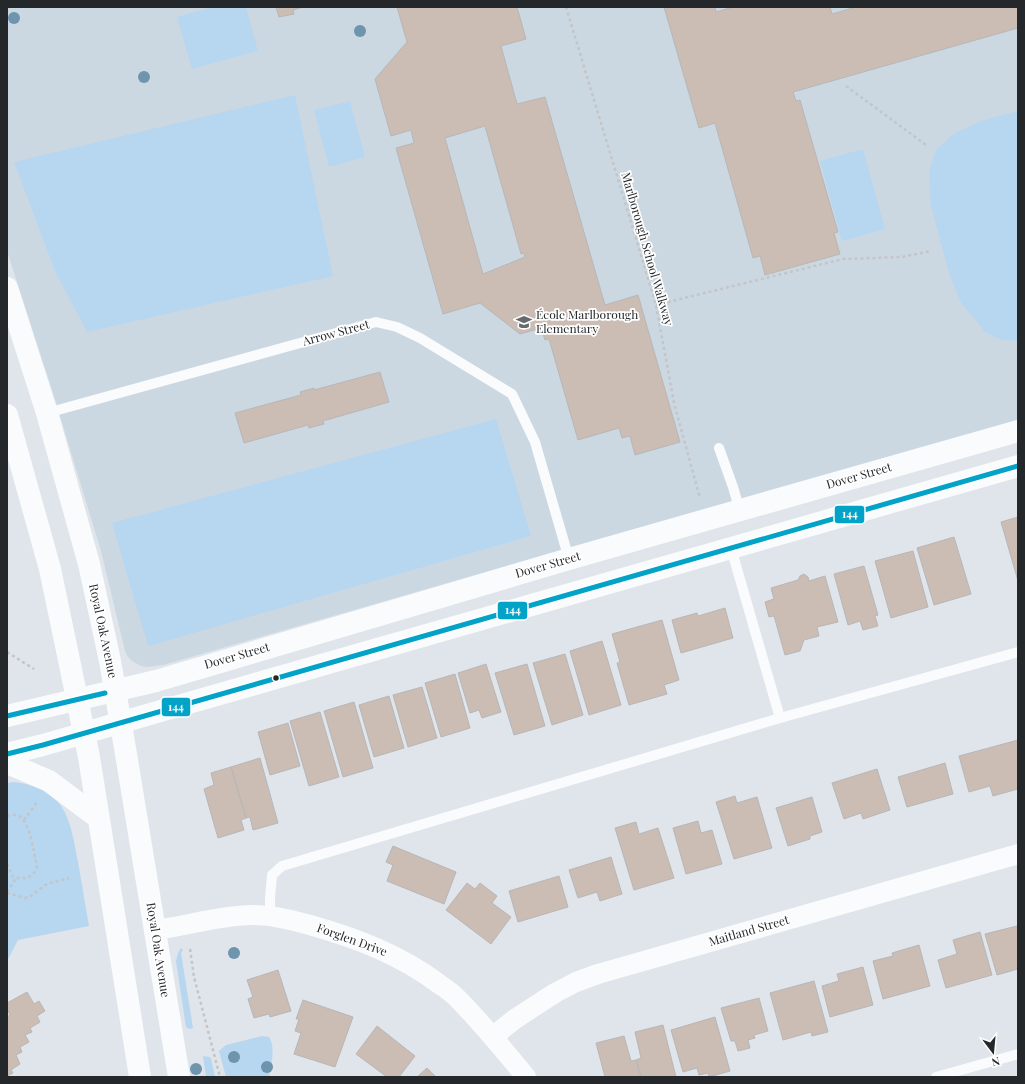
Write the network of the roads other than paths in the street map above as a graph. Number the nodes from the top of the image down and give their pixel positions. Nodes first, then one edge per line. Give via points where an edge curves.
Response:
1 (7, 288) edge
2 (47, 413) junction
3 (7, 415) edge
4 (1018, 431) edge
5 (719, 448) dead end
6 (1018, 466) edge
7 (740, 511) junction
8 (731, 548) junction
9 (569, 559) junction
10 (1018, 652) edge
11 (115, 691) junction
12 (77, 700) junction
13 (7, 716) edge
14 (780, 718) junction
15 (121, 722) junction
16 (84, 733) junction
17 (7, 754) edge
18 (7, 762) edge
19 (98, 818) junction
20 (1018, 854) edge
21 (270, 916) junction
22 (155, 930) junction
23 (493, 1037) junction
24 (1018, 1054) edge
25 (140, 1077) edge
26 (179, 1077) edge
27 (526, 1077) edge
28 (936, 1077) edge

1 - 2 main road, Royal Oak Avenue
2 - 9 lane, Arrow Street via 376,322 397,327 420,338 512,394 534,442
2 - 11 main road, Royal Oak Avenue via 89,564
3 - 12 main road via 50,569
4 - 7 main road, Dover Street
5 - 7 lane
6 - 8 main road
7 - 9 main road, Dover Street
8 - 14 lane
8 - 15 main road
9 - 11 main road, Dover Street
10 - 14 lane
11 - 12 main road, Dover Street
11 - 15 main road, Royal Oak Avenue
12 - 13 main road, Dover Street
12 - 16 main road
14 - 21 lane via 282,866 272,875
15 - 16 main road
15 - 22 main road, Royal Oak Avenue
16 - 17 main road
16 - 19 main road
18 - 19 main road via 49,781
19 - 25 main road
20 - 23 street, Maitland Street via 598,974 555,993
21 - 22 street, Forglen Drive via 238,915
21 - 23 street, Forglen Drive via 335,932 399,958 427,974 456,996
22 - 26 main road, Royal Oak Avenue
23 - 27 street, Forglen Drive
24 - 28 lane

